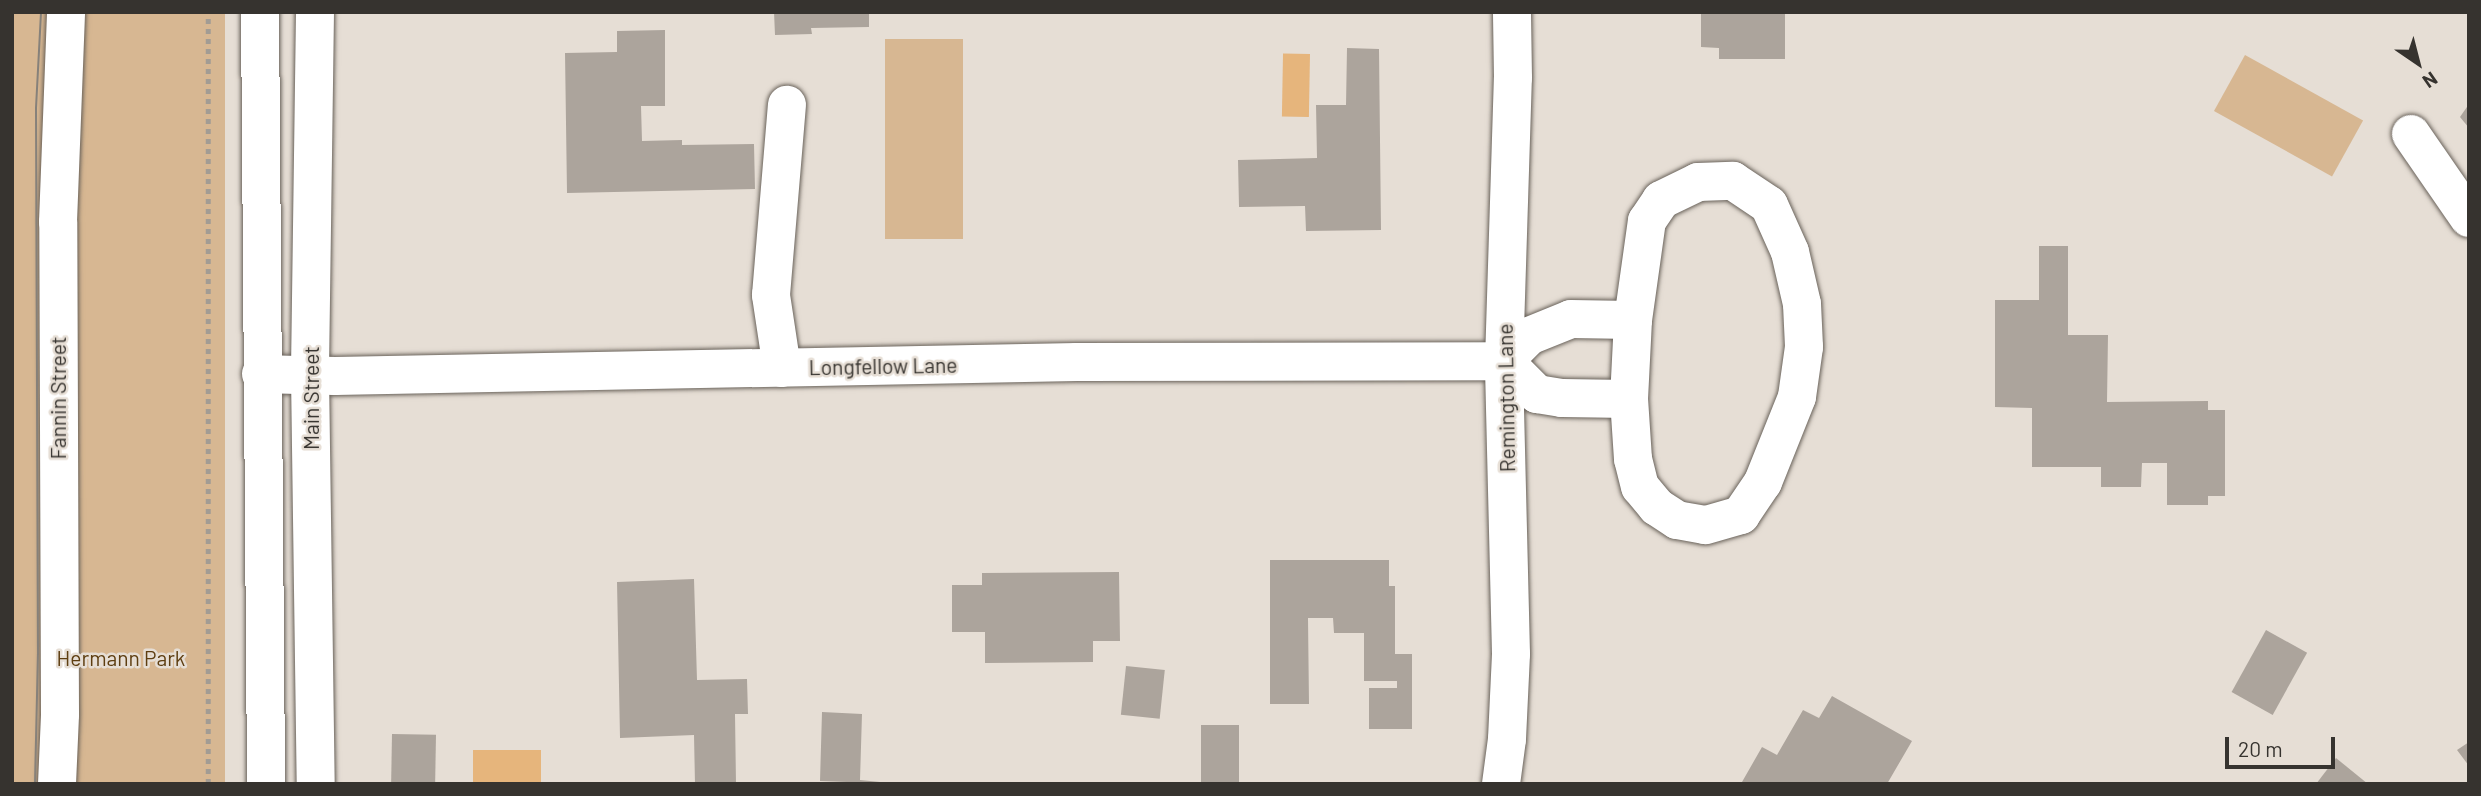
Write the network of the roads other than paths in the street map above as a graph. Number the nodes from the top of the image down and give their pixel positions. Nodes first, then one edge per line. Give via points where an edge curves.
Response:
1 (66, 12) edge
2 (260, 12) edge
3 (314, 12) edge
4 (1512, 12) edge
5 (787, 105) dead end
6 (2411, 134) dead end
7 (2469, 218) edge
8 (1633, 320) junction
9 (1504, 361) junction
10 (782, 368) junction
11 (261, 374) junction
12 (310, 375) junction
13 (1629, 400) junction
14 (57, 784) edge
15 (266, 784) edge
16 (316, 784) edge
17 (1501, 784) edge

1 - 14 street, Fannin Street via 58,222
2 - 11 street
3 - 12 street, Main Street
4 - 9 street, Remington Lane
5 - 10 street via 771,295
6 - 7 street
8 - 9 street via 1571,319 1529,336
8 - 13 street
8 - 13 street via 1647,221 1661,200 1698,182 1733,181 1769,205 1790,252 1802,304 1804,347 1797,397 1782,440 1741,515 1705,525 1677,520 1657,507 1640,487
9 - 10 street, Longfellow Lane
9 - 13 street via 1537,394
9 - 17 street, Remington Lane via 1511,654
10 - 12 street, Longfellow Lane
11 - 12 street, Longfellow Lane
11 - 15 street
12 - 16 street, Main Street

